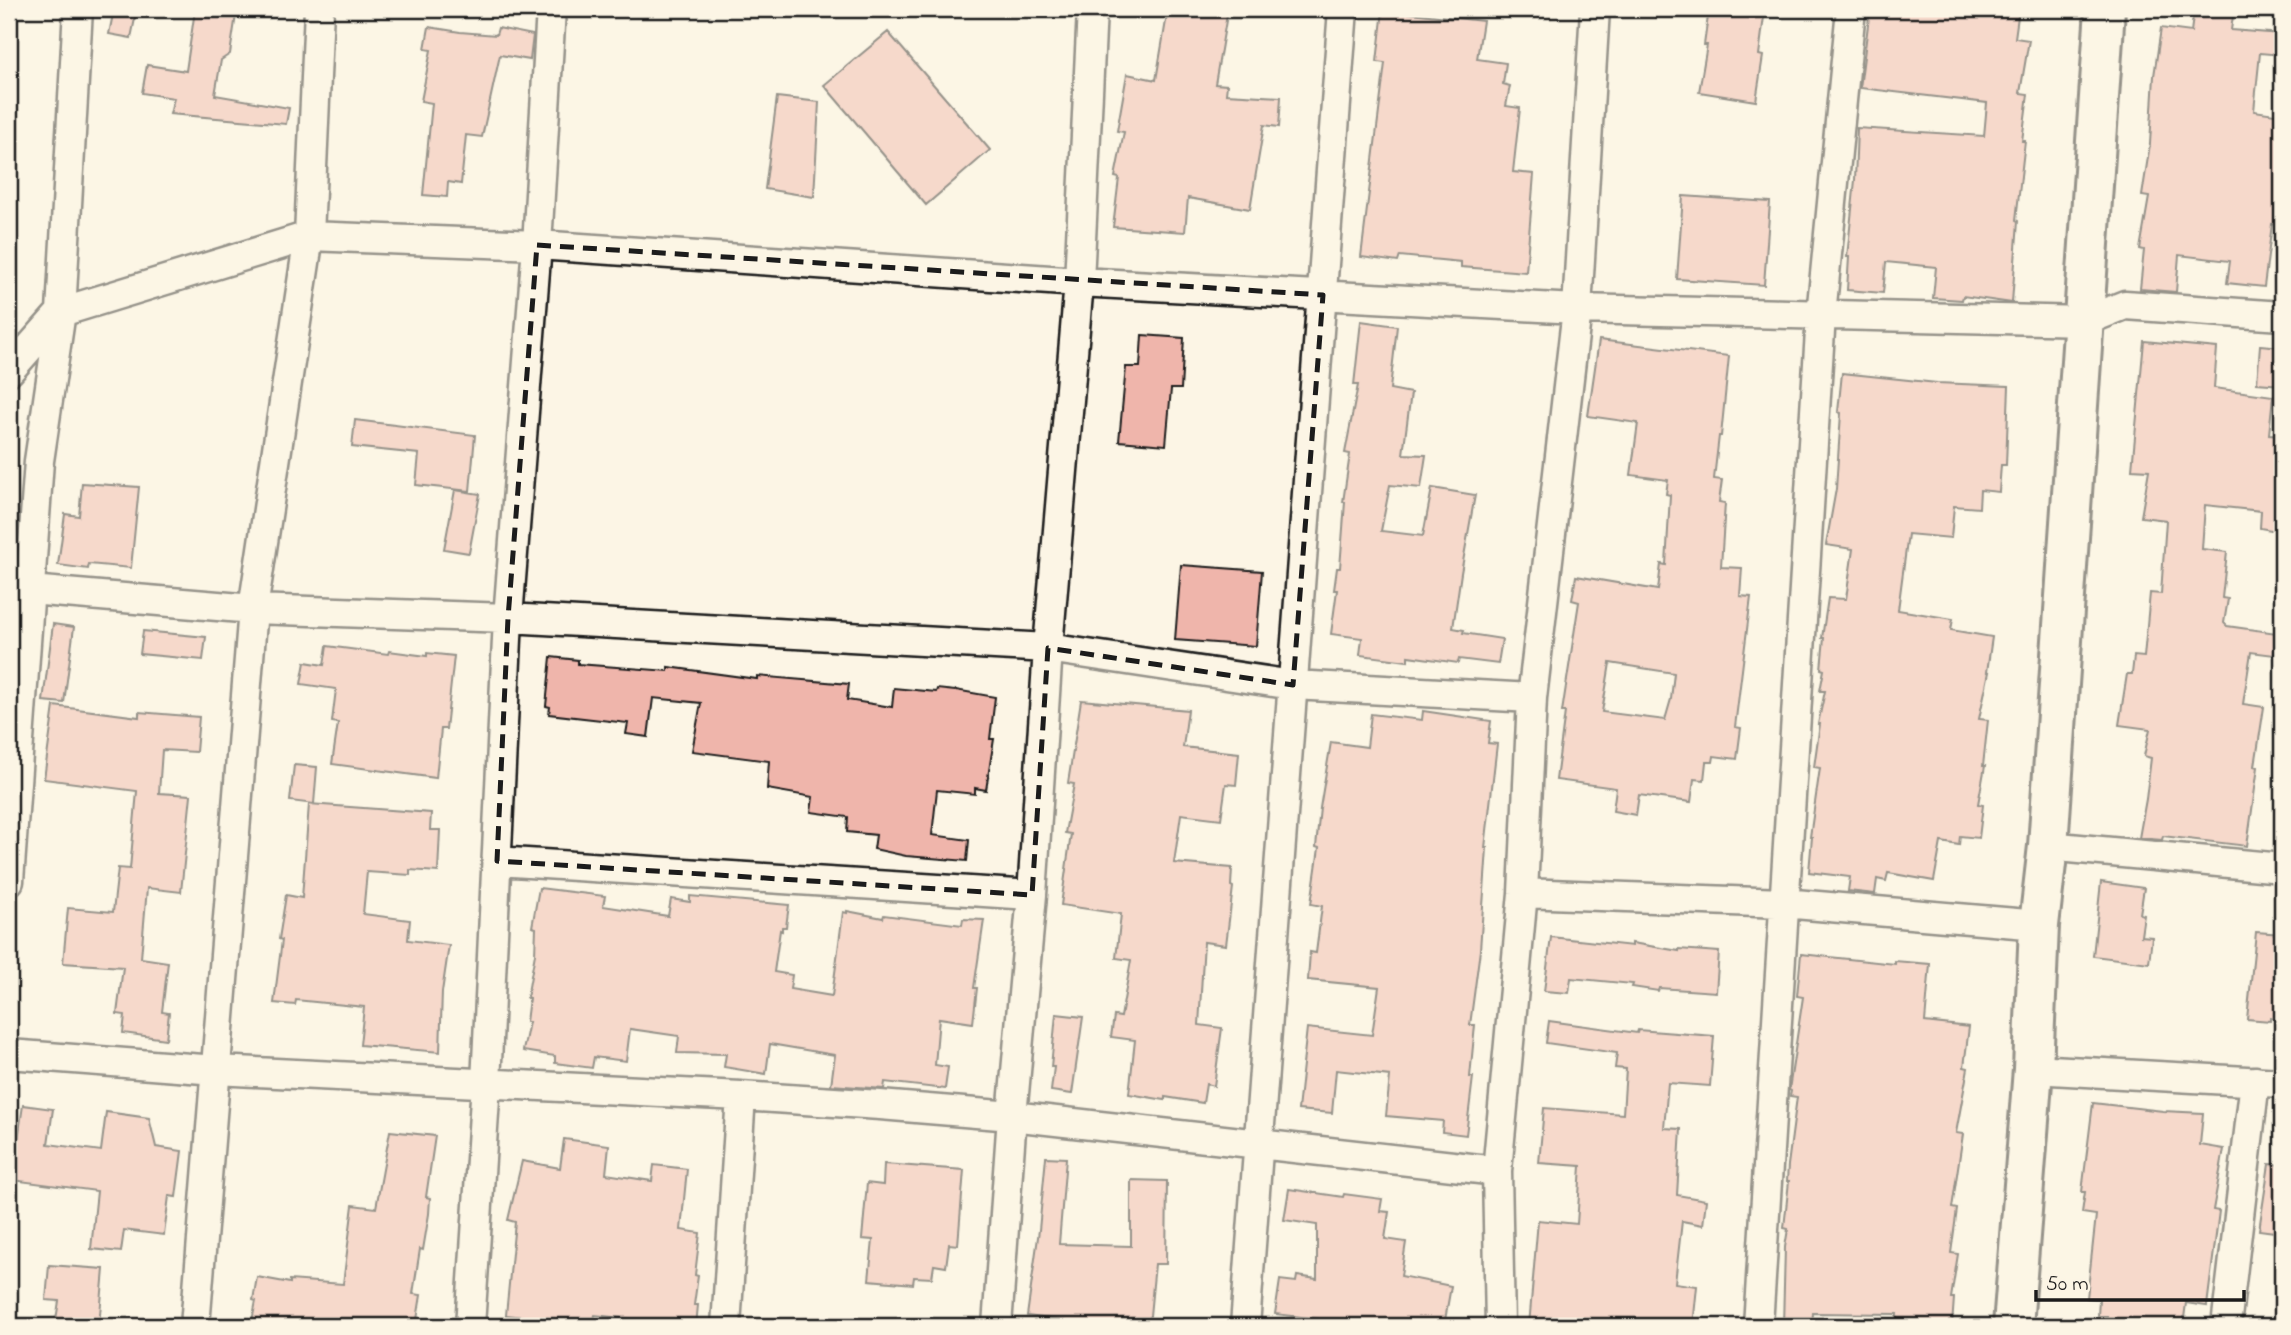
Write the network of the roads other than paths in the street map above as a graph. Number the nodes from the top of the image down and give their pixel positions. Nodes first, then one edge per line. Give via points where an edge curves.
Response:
1 (78, 9) edge
2 (319, 9) edge
3 (551, 9) edge
4 (1092, 9) edge
5 (1343, 9) edge
6 (1595, 9) edge
7 (1851, 9) edge
8 (2105, 9) edge
9 (310, 236) junction
10 (537, 245) junction
11 (1079, 282) junction
12 (1324, 295) junction
13 (1577, 309) junction
14 (61, 313) junction
15 (1821, 315) junction
16 (2282, 316) edge
17 (2085, 321) junction
18 (9, 371) edge
19 (30, 590) junction
20 (253, 609) junction
21 (508, 618) junction
22 (1048, 648) junction
23 (1293, 685) junction
24 (1532, 698) junction
25 (2048, 846) junction
26 (497, 861) junction
27 (2282, 861) edge
28 (2282, 868) edge
29 (9, 881) edge
30 (1523, 893) junction
31 (1032, 895) junction
32 (1783, 903) junction
33 (2039, 925) junction
34 (9, 1054) edge
35 (2033, 1069) junction
36 (216, 1070) junction
37 (2268, 1082) edge
38 (485, 1083) junction
39 (741, 1096) junction
40 (1012, 1116) junction
41 (1258, 1143) junction
42 (1497, 1171) junction
43 (195, 1326) edge
44 (470, 1326) edge
45 (726, 1326) edge
46 (997, 1326) edge
47 (1245, 1326) edge
48 (1500, 1326) edge
49 (1758, 1326) edge
50 (2012, 1326) edge
51 (2226, 1326) edge

1 - 14 street
2 - 9 street
3 - 10 street
4 - 11 street
5 - 12 street
6 - 13 street
7 - 15 street
8 - 17 street
9 - 10 street
9 - 14 street
9 - 20 street
10 - 11 street
10 - 21 street
11 - 12 street
11 - 22 street
12 - 13 street
12 - 23 street
13 - 15 street
13 - 24 street
14 - 18 street
14 - 19 street via 39,461
15 - 17 street
15 - 32 street
16 - 17 street via 2125,305
17 - 25 street
19 - 20 street
19 - 29 street
20 - 21 street
20 - 36 street
21 - 22 street
21 - 26 street
22 - 23 street
22 - 31 street
23 - 24 street
23 - 41 street
24 - 30 street
25 - 28 street
25 - 33 street
26 - 31 street
26 - 38 street
27 - 28 street
30 - 32 street
30 - 42 street
31 - 40 street
32 - 33 street
32 - 49 street
33 - 35 street
34 - 36 street
35 - 37 street
35 - 50 street
36 - 38 street
36 - 43 street
37 - 51 street
38 - 39 street
38 - 44 street
39 - 40 street
39 - 45 street
40 - 41 street
40 - 46 street
41 - 42 street
41 - 47 street
42 - 48 street

